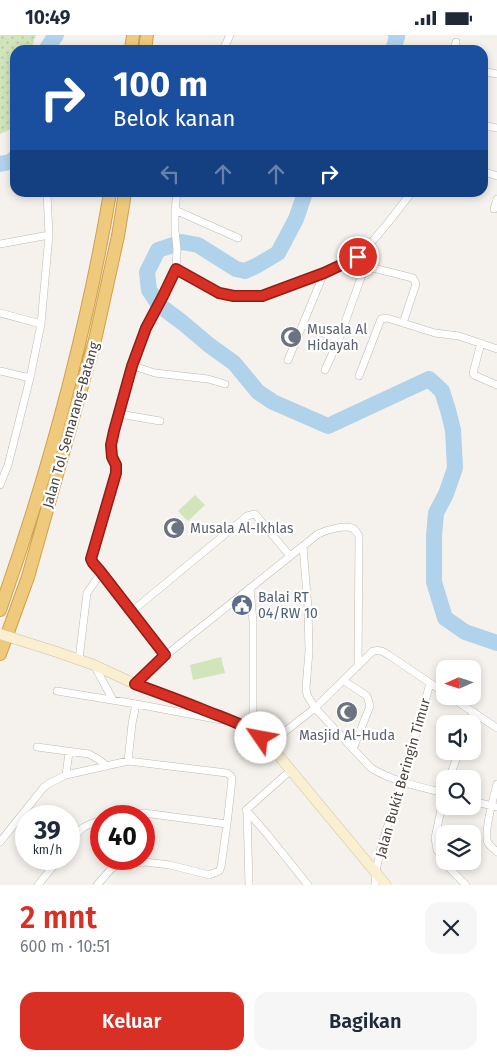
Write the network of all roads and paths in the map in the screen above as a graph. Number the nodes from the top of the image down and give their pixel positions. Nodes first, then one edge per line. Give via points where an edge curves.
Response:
1 (456, 42) dead end
2 (455, 45) edge
3 (47, 197) edge
4 (109, 197) edge
5 (124, 197) edge
6 (177, 197) edge
7 (408, 197) edge
8 (497, 199) edge
9 (494, 209) dead end
10 (175, 210) junction
11 (49, 235) junction
12 (238, 238) dead end
13 (0, 244) edge
14 (358, 257) junction
15 (176, 269) junction
16 (363, 272) junction
17 (324, 273) junction
18 (0, 313) edge
19 (404, 323) junction
20 (41, 325) junction
21 (303, 325) junction
22 (339, 339) junction
23 (481, 343) junction
24 (497, 349) edge
25 (288, 360) dead end
26 (132, 366) junction
27 (325, 370) dead end
28 (0, 371) edge
29 (359, 376) dead end
30 (30, 378) junction
31 (225, 384) dead end
32 (497, 385) edge
33 (119, 414) junction
34 (160, 421) dead end
35 (0, 463) edge
36 (8, 465) junction
37 (0, 485) edge
38 (303, 545) junction
39 (290, 556) junction
40 (101, 573) junction
41 (250, 588) junction
42 (0, 610) edge
43 (131, 612) junction
44 (0, 634) edge
45 (0, 654) edge
46 (165, 655) junction
47 (79, 659) junction
48 (94, 665) junction
49 (358, 665) junction
50 (344, 681) junction
51 (430, 683) junction
52 (135, 684) junction
53 (436, 687) edge
54 (56, 691) dead end
55 (113, 700) junction
56 (136, 704) junction
57 (464, 705) edge
58 (315, 708) junction
59 (474, 712) junction
60 (473, 715) edge
61 (240, 724) junction
62 (497, 728) edge
63 (253, 731) junction
64 (269, 744) junction
65 (37, 747) dead end
66 (353, 749) junction
67 (69, 752) junction
68 (128, 761) junction
69 (107, 766) junction
70 (291, 770) junction
71 (66, 775) junction
72 (401, 781) junction
73 (497, 784) edge
74 (436, 791) edge
75 (481, 803) edge
76 (494, 807) edge
77 (246, 810) junction
78 (155, 814) edge
79 (228, 824) junction
80 (0, 842) edge
81 (497, 852) edge
82 (50, 870) edge
83 (451, 870) edge
84 (376, 872) junction
85 (38, 885) edge
86 (97, 885) edge
87 (249, 885) edge
88 (308, 885) edge
89 (376, 885) edge
90 (386, 885) edge
91 (466, 885) edge

1 - 2 street
3 - 11 street
4 - 42 highway, Jalan Tol Semarang–Batang via 83,326 51,453
5 - 45 highway, Jalan Tol Semarang–Batang via 95,340 28,577
6 - 10 street
7 - 14 street
8 - 9 street
10 - 12 street
10 - 15 street
11 - 13 street
11 - 20 street
14 - 16 street
14 - 17 street
15 - 17 street via 219,293 234,296 262,296
15 - 26 street via 146,328
16 - 19 street via 373,268 413,277 416,284
16 - 22 street
17 - 21 street
18 - 20 street
19 - 23 street
19 - 29 street via 387,317 380,319
20 - 30 street
21 - 22 street
21 - 25 street
22 - 27 street
23 - 24 street
23 - 32 street via 473,373
26 - 31 street via 155,373
26 - 33 street
28 - 30 street
30 - 36 street
33 - 34 street
33 - 40 street via 111,445 116,473 91,559
35 - 36 street
36 - 37 street
38 - 39 street
38 - 49 street via 328,529 348,527 359,536
38 - 58 street via 309,651 306,689
39 - 41 street
39 - 43 street via 255,515 247,516
40 - 43 street
40 - 47 street via 87,593
41 - 46 street
41 - 63 street
43 - 46 street
44 - 47 street, bridge
46 - 52 street
47 - 48 street
48 - 52 street
48 - 55 street
49 - 50 street
49 - 51 street via 373,651 381,650
50 - 58 street
50 - 66 street via 367,695 370,706
51 - 53 street
51 - 72 street, Jalan Bukit Beringin Timur
52 - 61 street
54 - 55 street
55 - 56 street
56 - 61 street
56 - 68 street
57 - 59 street
58 - 64 street
58 - 66 street
59 - 60 street
59 - 62 street
61 - 63 street
63 - 64 street
64 - 70 street
65 - 67 street
66 - 72 street via 371,768
67 - 69 street via 94,756
67 - 71 street
68 - 69 street
68 - 79 street via 227,773 232,779
69 - 71 street
70 - 77 street
70 - 84 street
71 - 80 street via 44,787
72 - 74 street
72 - 84 street, Jalan Bukit Beringin Timur
73 - 76 street
75 - 76 street
76 - 81 street via 486,835 488,843
77 - 87 street
77 - 88 street
78 - 79 street
79 - 86 street via 219,871 209,875 170,865 119,863
82 - 85 street
83 - 91 street
84 - 89 street, Jalan Bukit Beringin Timur
84 - 90 street

